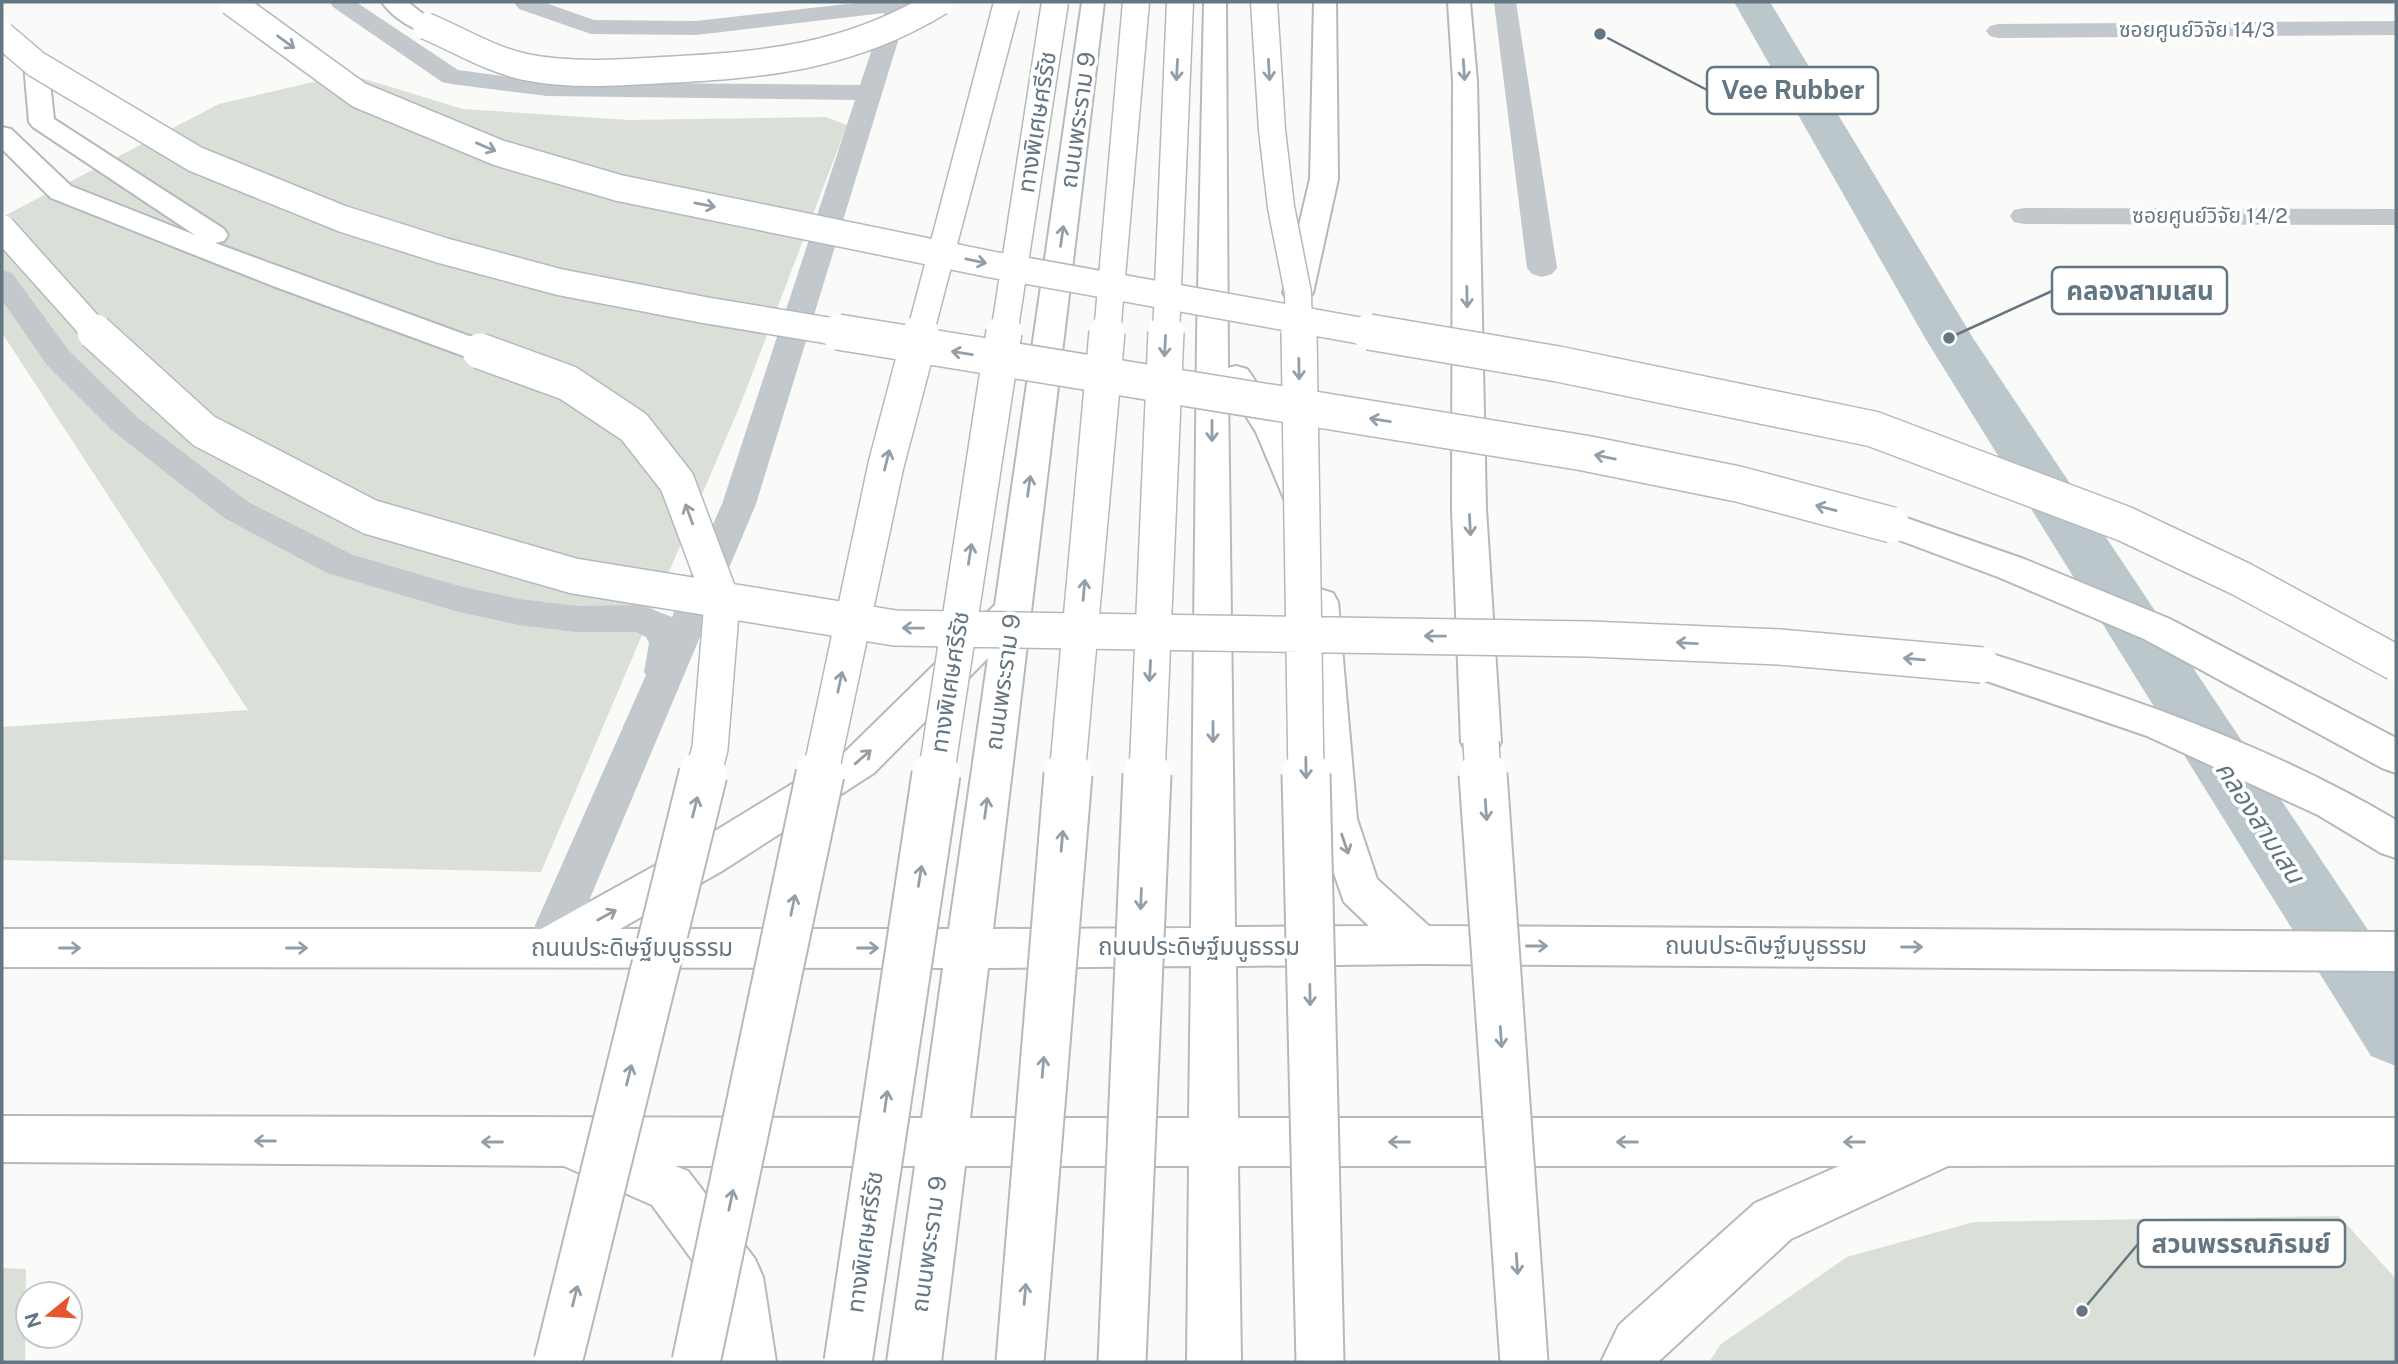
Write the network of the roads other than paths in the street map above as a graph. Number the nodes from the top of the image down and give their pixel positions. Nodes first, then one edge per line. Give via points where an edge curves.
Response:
1 (231, 2) edge
2 (341, 2) edge
3 (393, 2) edge
4 (940, 2) edge
5 (1055, 2) edge
6 (1093, 2) edge
7 (1136, 2) edge
8 (1180, 2) edge
9 (1215, 2) edge
10 (1264, 2) edge
11 (1325, 2) edge
12 (1459, 2) edge
13 (1504, 2) edge
14 (898, 3) edge
15 (1006, 4) edge
16 (527, 5) dead end
17 (2396, 28) edge
18 (1998, 31) dead end
19 (2, 35) edge
20 (36, 64) junction
21 (872, 93) junction
22 (2, 135) edge
23 (2024, 216) dead end
24 (2396, 216) edge
25 (2, 228) edge
26 (1542, 268) dead end
27 (2, 279) edge
28 (282, 280) junction
29 (1298, 293) junction
30 (1212, 339) junction
31 (1012, 611) junction
32 (2396, 663) edge
33 (662, 681) junction
34 (2396, 758) edge
35 (2396, 841) edge
36 (1420, 945) junction
37 (1214, 947) junction
38 (2, 948) edge
39 (547, 948) junction
40 (967, 949) junction
41 (2396, 951) edge
42 (2, 1139) edge
43 (561, 1142) junction
44 (943, 1142) junction
45 (1947, 1142) junction
46 (2396, 1142) edge
47 (1215, 1143) junction
48 (558, 1362) edge
49 (696, 1362) edge
50 (750, 1362) edge
51 (848, 1362) edge
52 (914, 1362) edge
53 (1020, 1362) edge
54 (1122, 1362) edge
55 (1214, 1362) edge
56 (1320, 1362) edge
57 (1524, 1362) edge
58 (1628, 1362) edge

1 -> 32 main road, bridge via 359,95 499,153 618,188 1016,269 1558,363 1873,429 2125,524 2241,579
2 - 21 street via 451,77 497,85
3 - 4 main road, bridge via 426,26 504,61 592,74 788,59 847,46
51 -> 5 main road, ทางพิเศษศรีรัช, bridge
31 -> 6 main road, ถนนพระราม 9
53 -> 7 main road, ถนนพระราม 9, bridge
8 -> 54 main road, bridge
9 - 30 main road
10 -> 29 main road, bridge via 1281,207
11 - 29 main road via 1324,179
12 -> 57 main road, bridge via 1465,81 1469,509
13 - 26 street
14 - 16 street via 696,29 591,27
14 - 21 street
49 -> 15 main road, bridge via 886,465
17 - 18 street, ซอยศูนย์วิจัย 14/3
19 - 20 main road, bridge
20 - 28 main road via 42,122
34 -> 20 main road, bridge via 2157,629 2011,568 1892,526 1738,484 1584,453 745,317 559,282 343,219 195,159
21 - 33 street via 739,504
22 - 28 main road via 61,192
23 - 24 street, ซอยศูนย์วิจัย 14/2
35 -> 25 main road, bridge via 2333,803 2161,726 1982,665 1779,647 1589,639 895,628 574,576 370,517 204,431 89,326
27 - 33 street via 58,358 125,424 236,510 340,564 459,599 577,619 641,618 661,628 667,643
48 -> 28 main road, bridge via 710,748 722,602 677,482 634,427 568,383
29 -> 56 main road, bridge
30 -> 36 main road via 1272,432 1315,545 1336,819 1359,889
30 -> 37 main road
39 -> 31 main road via 707,859 860,762
40 -> 31 main road, ถนนพระราม 9
33 - 39 street
36 - 37 main road, ถนนประดิษฐ์มนูธรรม
36 -> 41 main road, ถนนประดิษฐ์มนูธรรม
37 - 40 main road, ถนนประดิษฐ์มนูธรรม
37 - 47 main road
38 -> 39 main road, ถนนประดิษฐ์มนูธรรม
39 -> 40 main road, ถนนประดิษฐ์มนูธรรม
40 - 44 main road, ถนนพระราม 9
43 -> 42 main road
43 - 44 main road
43 - 50 main road via 670,1188 737,1277
44 - 47 main road
44 - 52 main road, ถนนพระราม 9
45 - 46 main road
45 -> 47 main road
45 - 58 main road via 1773,1221 1638,1344
47 - 55 main road

